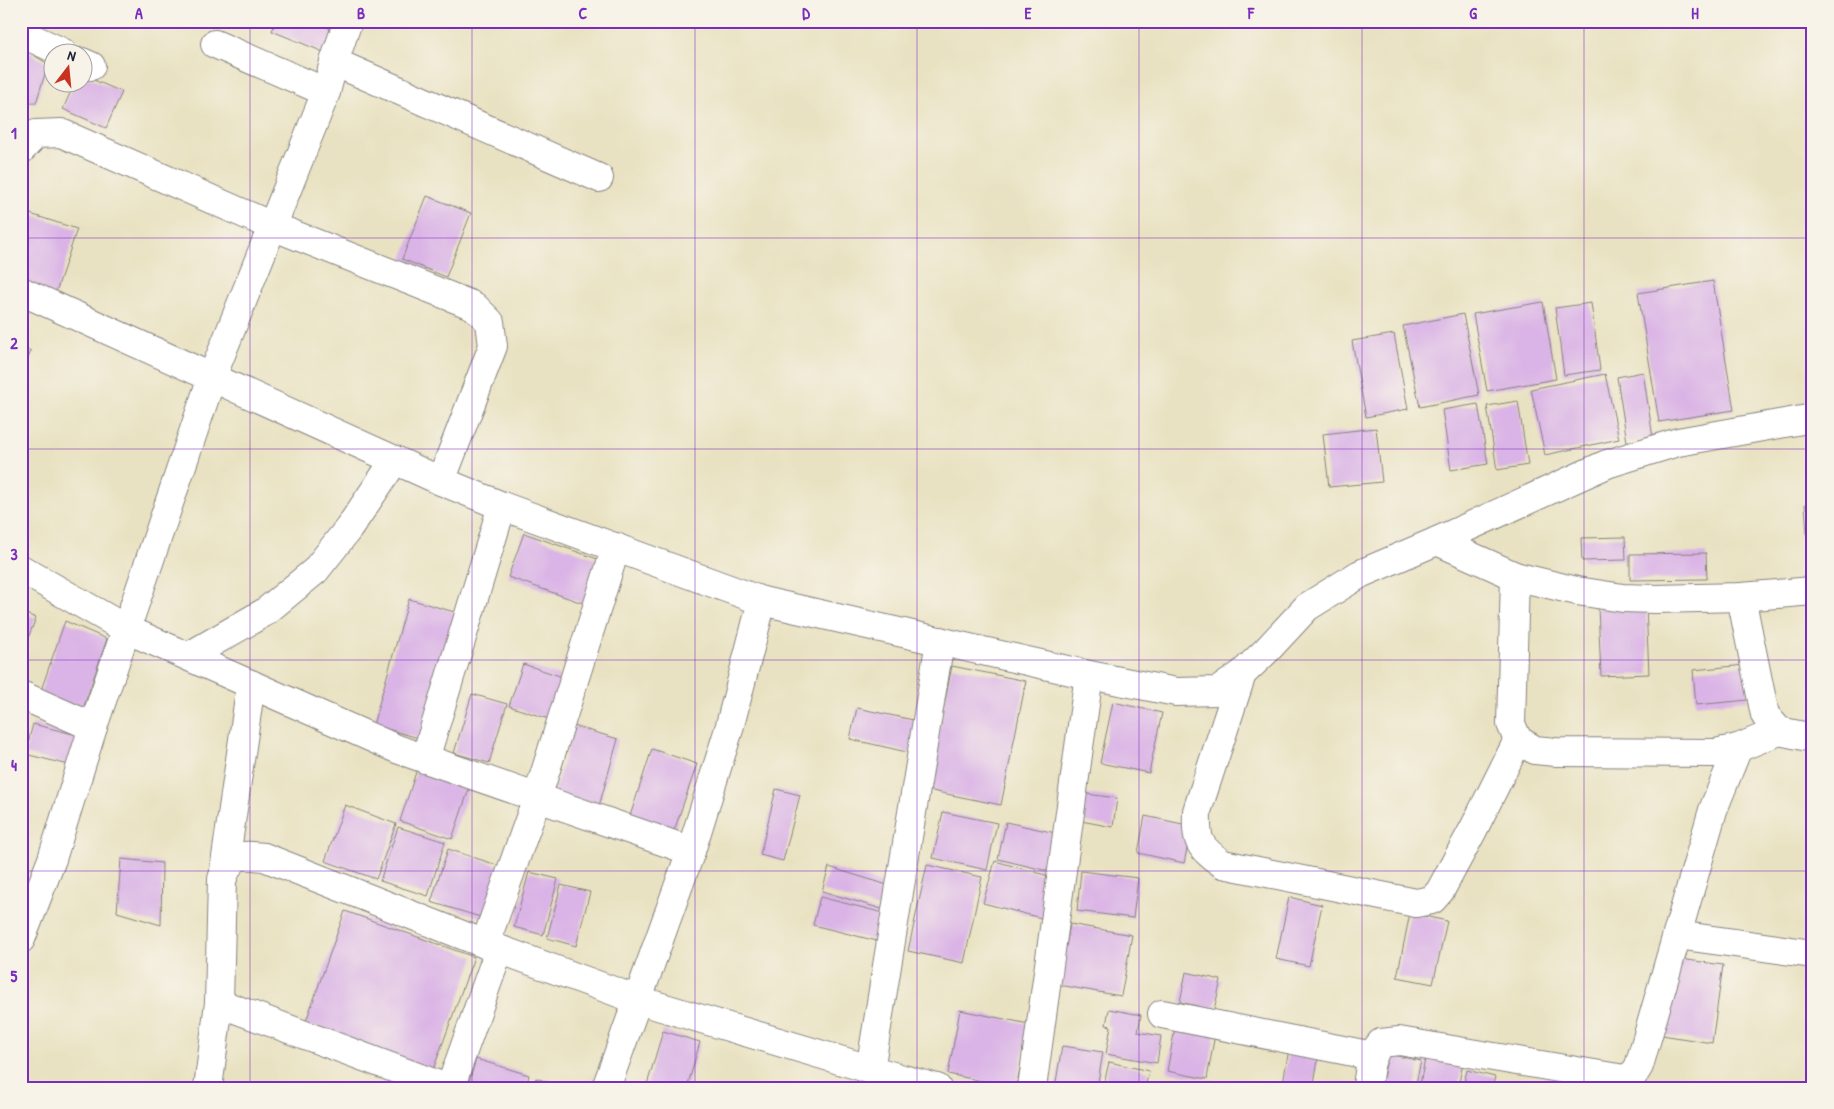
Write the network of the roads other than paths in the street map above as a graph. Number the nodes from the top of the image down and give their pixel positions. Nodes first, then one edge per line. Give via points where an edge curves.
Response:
1 (348, 21) edge
2 (21, 33) edge
3 (42, 43) edge
4 (215, 44) dead end
5 (334, 62) junction
6 (326, 92) junction
7 (21, 150) edge
8 (599, 178) dead end
9 (272, 226) junction
10 (21, 291) edge
11 (212, 377) junction
12 (1813, 418) edge
13 (395, 460) junction
14 (441, 481) junction
15 (502, 506) junction
16 (1437, 541) junction
17 (616, 547) junction
18 (21, 569) edge
19 (1514, 576) junction
20 (1813, 591) edge
21 (1741, 597) junction
22 (762, 601) junction
23 (126, 629) junction
24 (940, 641) junction
25 (189, 656) junction
26 (1242, 674) junction
27 (1090, 675) junction
28 (251, 684) junction
29 (21, 695) edge
30 (93, 727) junction
31 (1779, 731) junction
32 (1813, 738) edge
33 (1518, 740) junction
34 (1738, 748) junction
35 (426, 759) junction
36 (537, 798) junction
37 (691, 851) junction
38 (222, 879) junction
39 (1678, 935) junction
40 (21, 939) edge
41 (492, 947) junction
42 (1813, 954) edge
43 (638, 1000) junction
44 (219, 1003) junction
45 (1162, 1014) dead end
46 (1373, 1056) junction
47 (870, 1070) junction
48 (901, 1084) edge
49 (208, 1088) edge
50 (449, 1088) edge
51 (606, 1088) edge
52 (937, 1088) edge
53 (1032, 1088) edge
54 (1367, 1088) edge

1 - 5 street
2 - 3 street
4 - 6 street
5 - 6 street
5 - 8 street
6 - 9 street
7 - 9 street via 36,134 61,133
9 - 11 street
9 - 14 street via 474,306 490,322 493,346
10 - 11 street
11 - 13 street
11 - 23 street
12 - 16 street via 1678,442 1607,464
13 - 14 street
13 - 25 street via 350,528 315,571 265,612
14 - 15 street
15 - 17 street
15 - 35 street
16 - 19 street
16 - 26 street via 1360,574 1307,607
17 - 22 street
17 - 36 street
18 - 23 street
19 - 21 street via 1623,598
19 - 33 street via 1511,724
20 - 21 street
21 - 31 street via 1765,715
22 - 24 street
22 - 37 street via 729,729
23 - 25 street
23 - 30 street
24 - 27 street
24 - 47 street
25 - 28 street
26 - 27 street via 1218,691 1176,692
26 - 33 street via 1197,811 1196,833 1205,852 1223,864 1416,903 1432,900 1464,847
27 - 53 street
28 - 35 street
28 - 38 street
29 - 30 street
30 - 40 street via 52,859
31 - 32 street
31 - 34 street
33 - 34 street via 1535,750 1556,752 1716,753
34 - 39 street via 1713,810
35 - 36 street
36 - 37 street
36 - 41 street
37 - 43 street
38 - 41 street via 230,862 244,855 264,857
38 - 44 street
39 - 42 street
39 - 46 street via 1640,1066 1624,1079 1399,1041 1381,1042
41 - 43 street
41 - 50 street
43 - 47 street
43 - 51 street
44 - 49 street
44 - 50 street
45 - 46 street
46 - 54 street
47 - 48 street
48 - 52 street

